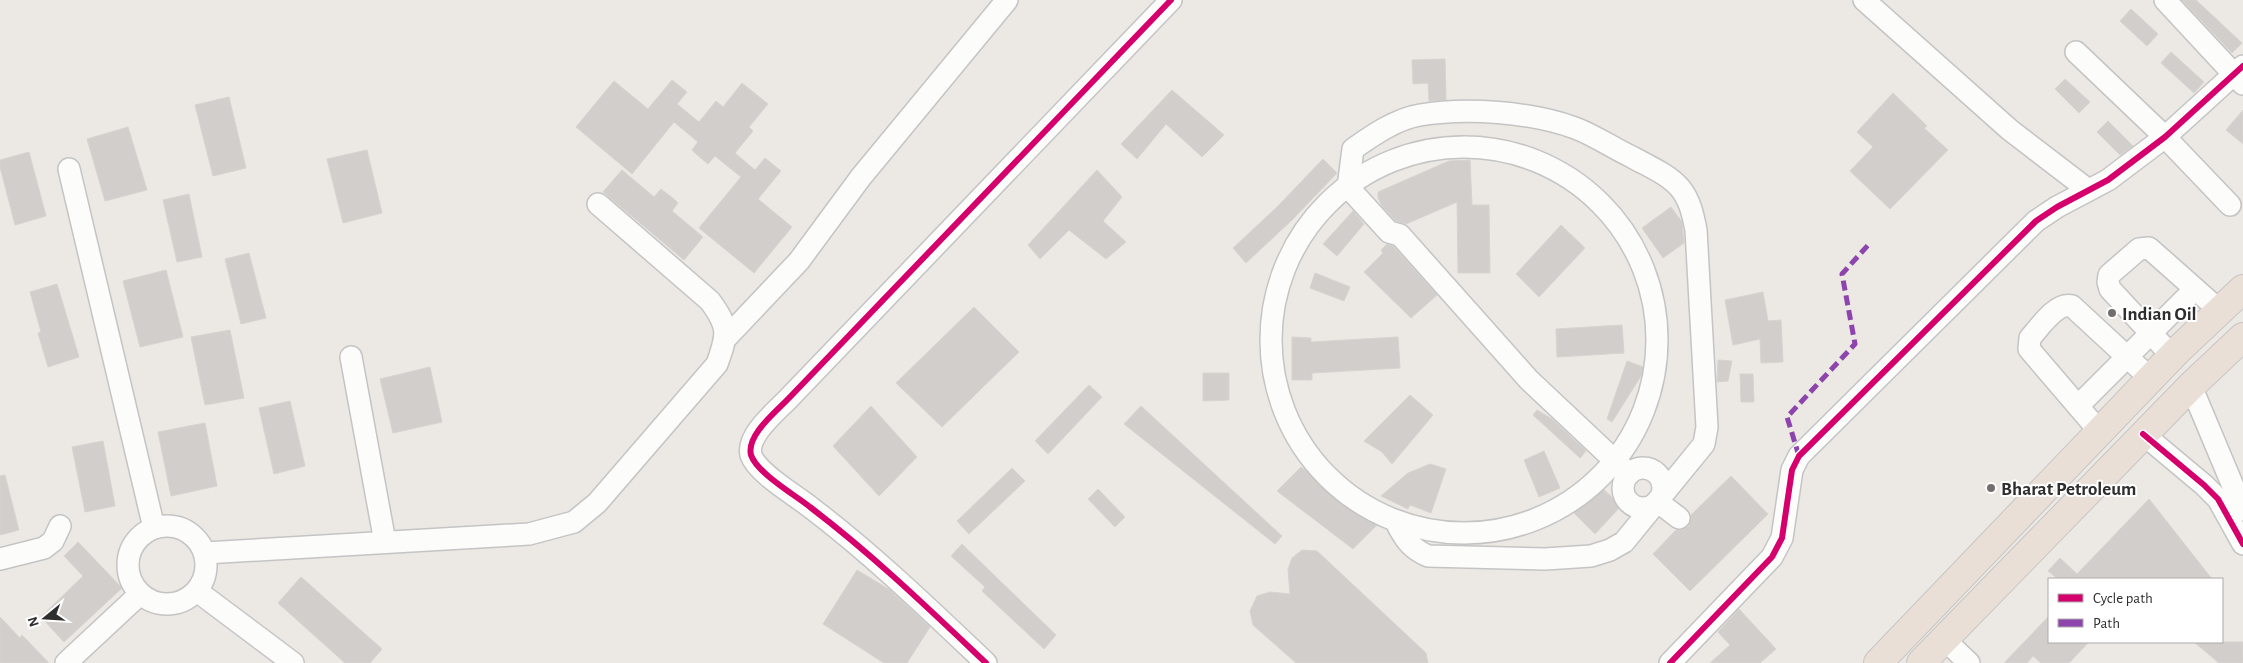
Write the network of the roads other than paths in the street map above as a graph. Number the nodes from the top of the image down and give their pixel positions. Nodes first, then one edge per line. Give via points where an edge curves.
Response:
1 (1008, 0) edge
2 (1171, 0) edge
3 (1864, 0) edge
4 (2165, 0) edge
5 (2076, 52) dead end
6 (2240, 75) edge
7 (2165, 137) junction
8 (69, 169) dead end
9 (1348, 187) junction
10 (2087, 190) junction
11 (598, 204) dead end
12 (2230, 205) dead end
13 (2195, 288) junction
14 (2243, 289) edge
15 (2219, 310) junction
16 (2152, 333) junction
17 (2243, 337) edge
18 (726, 338) junction
19 (2128, 356) junction
20 (2172, 356) junction
21 (351, 357) dead end
22 (2151, 379) junction
23 (2191, 386) junction
24 (2078, 406) junction
25 (2100, 432) junction
26 (2143, 434) junction
27 (1610, 458) junction
28 (1658, 502) junction
29 (2243, 510) edge
30 (1679, 518) dead end
31 (60, 526) dead end
32 (1398, 526) junction
33 (154, 528) junction
34 (385, 542) junction
35 (2243, 544) edge
36 (204, 553) junction
37 (0, 559) edge
38 (197, 591) junction
39 (140, 594) junction
40 (1944, 639) junction
41 (66, 663) edge
42 (293, 663) edge
43 (986, 663) edge
44 (1670, 663) edge
45 (1878, 663) edge
46 (1921, 663) edge
47 (1969, 663) edge

1 - 18 street via 861,177 799,261
2 - 43 street via 755,434 750,443 751,455 760,468 831,522
3 - 10 street via 2010,130
4 - 6 street
5 - 7 street
6 - 7 street
7 - 10 street via 2108,180
7 - 12 street
8 - 33 street
9 - 27 street via 1389,232 1400,235 1529,380
9 - 27 street via 1403,156 1434,147 1470,144 1511,150 1556,166 1589,191 1621,227 1645,270 1656,314 1655,350 1646,397 1630,435
9 - 28 street via 1353,149 1383,129 1419,115 1452,111 1522,114 1576,128 1661,173 1679,187 1691,206 1696,230 1707,427 1704,444
9 - 32 street via 1312,220 1296,248 1279,290 1272,327 1276,370 1287,409 1308,448 1335,484 1363,509
10 - 44 street via 2036,221 1799,456 1792,470 1782,538 1772,557
11 - 18 street via 710,301 721,316
13 - 15 street
13 - 16 street
13 - 16 street via 2148,248 2139,249 2109,275 2110,288
14 - 15 highway
15 - 20 highway
16 - 19 street
16 - 20 street
17 - 23 highway
18 - 34 street via 717,364 597,502 574,522 530,534
19 - 22 street
19 - 24 street
19 - 24 street via 2072,306 2059,307 2030,338 2029,349
20 - 22 highway
21 - 34 street
22 - 25 highway
23 - 26 highway
23 - 29 street
24 - 25 street
25 - 45 highway
26 - 35 street via 2218,499
26 - 40 highway
27 - 28 street via 1629,474 1634,469 1648,468 1660,476 1664,489
27 - 32 street via 1607,468 1582,495 1551,514 1514,529 1478,535 1436,535
28 - 30 street
28 - 32 street via 1624,542 1590,556 1545,559 1428,556 1406,542
31 - 37 street via 53,540 44,548
33 - 36 street via 170,526 185,530 197,539
33 - 39 street via 140,536 131,549 128,565 131,580
34 - 36 street
36 - 38 street via 206,573
38 - 39 street via 184,601 169,604 153,602
38 - 42 street
39 - 41 street
40 - 46 highway
40 - 47 street

